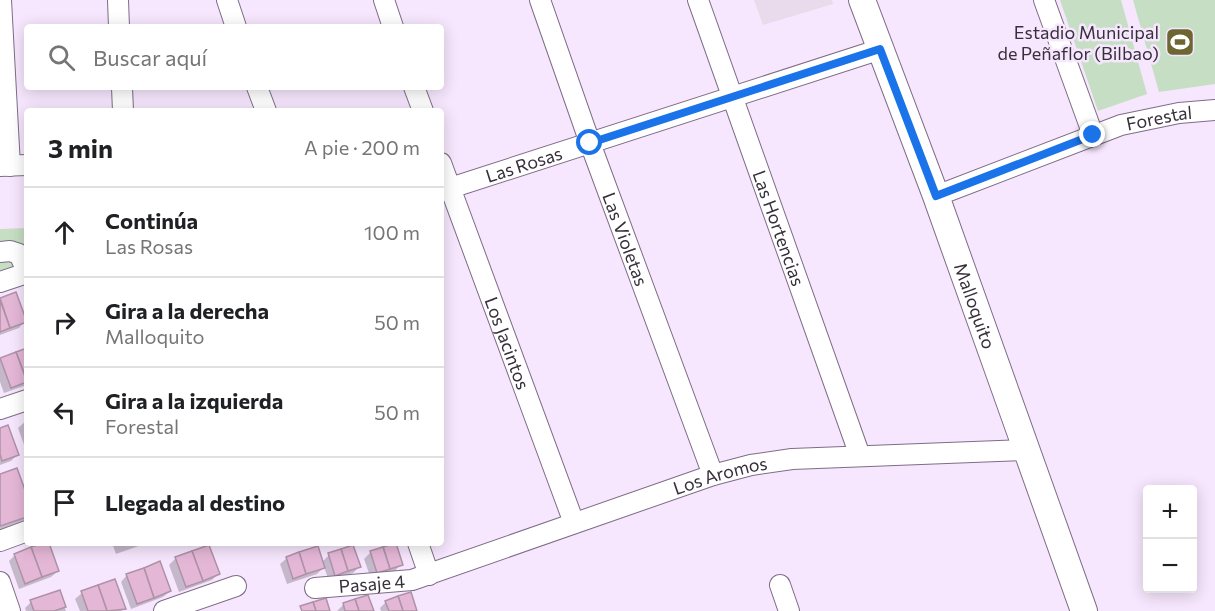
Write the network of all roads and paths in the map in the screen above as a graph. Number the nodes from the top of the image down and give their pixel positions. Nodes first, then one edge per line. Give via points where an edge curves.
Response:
1 (1, 0) edge
2 (118, 0) edge
3 (227, 0) edge
4 (384, 0) edge
5 (540, 0) edge
6 (698, 0) edge
7 (862, 0) edge
8 (1044, 0) edge
9 (119, 24) edge
10 (235, 24) edge
11 (392, 24) edge
12 (880, 49) junction
13 (122, 90) edge
14 (258, 90) edge
15 (415, 90) edge
16 (733, 96) junction
17 (123, 108) edge
18 (265, 108) edge
19 (422, 108) edge
20 (1215, 110) edge
21 (1093, 135) junction
22 (590, 143) junction
23 (12, 165) edge
24 (445, 190) edge
25 (936, 196) junction
26 (0, 252) edge
27 (24, 265) edge
28 (24, 273) edge
29 (0, 282) edge
30 (24, 401) edge
31 (0, 409) edge
32 (1025, 450) junction
33 (860, 456) junction
34 (713, 475) junction
35 (574, 524) junction
36 (24, 532) edge
37 (0, 541) edge
38 (419, 546) edge
39 (429, 575) junction
40 (0, 582) edge
41 (780, 585) dead end
42 (236, 586) dead end
43 (315, 588) dead end
44 (10, 611) edge
45 (164, 611) edge
46 (789, 611) edge
47 (1084, 611) edge

1 - 23 street
2 - 9 street
3 - 10 street
4 - 11 street
5 - 22 street, Las Violetas
6 - 16 street, Las Hortencias
7 - 12 street, Malloquito
8 - 21 street
12 - 16 street, Las Rosas
12 - 25 street, Malloquito
13 - 17 street
14 - 18 street
15 - 19 street
16 - 22 street, Las Rosas
16 - 33 street, Las Hortencias
20 - 21 street, Forestal via 1150,118
21 - 25 street, Forestal
22 - 24 street, Las Rosas
22 - 34 street, Las Violetas
24 - 35 street, Los Jacintos
25 - 32 street, Malloquito
26 - 27 street via 19,254
28 - 29 street
30 - 31 street
32 - 33 street, Los Aromos
32 - 47 street, Malloquito
33 - 34 street, Los Aromos via 772,461
34 - 35 street, Los Aromos
35 - 39 street, Los Aromos
36 - 37 street
38 - 39 street
39 - 43 street, Pasaje 4 via 412,580
40 - 44 street
41 - 46 street
42 - 45 street

